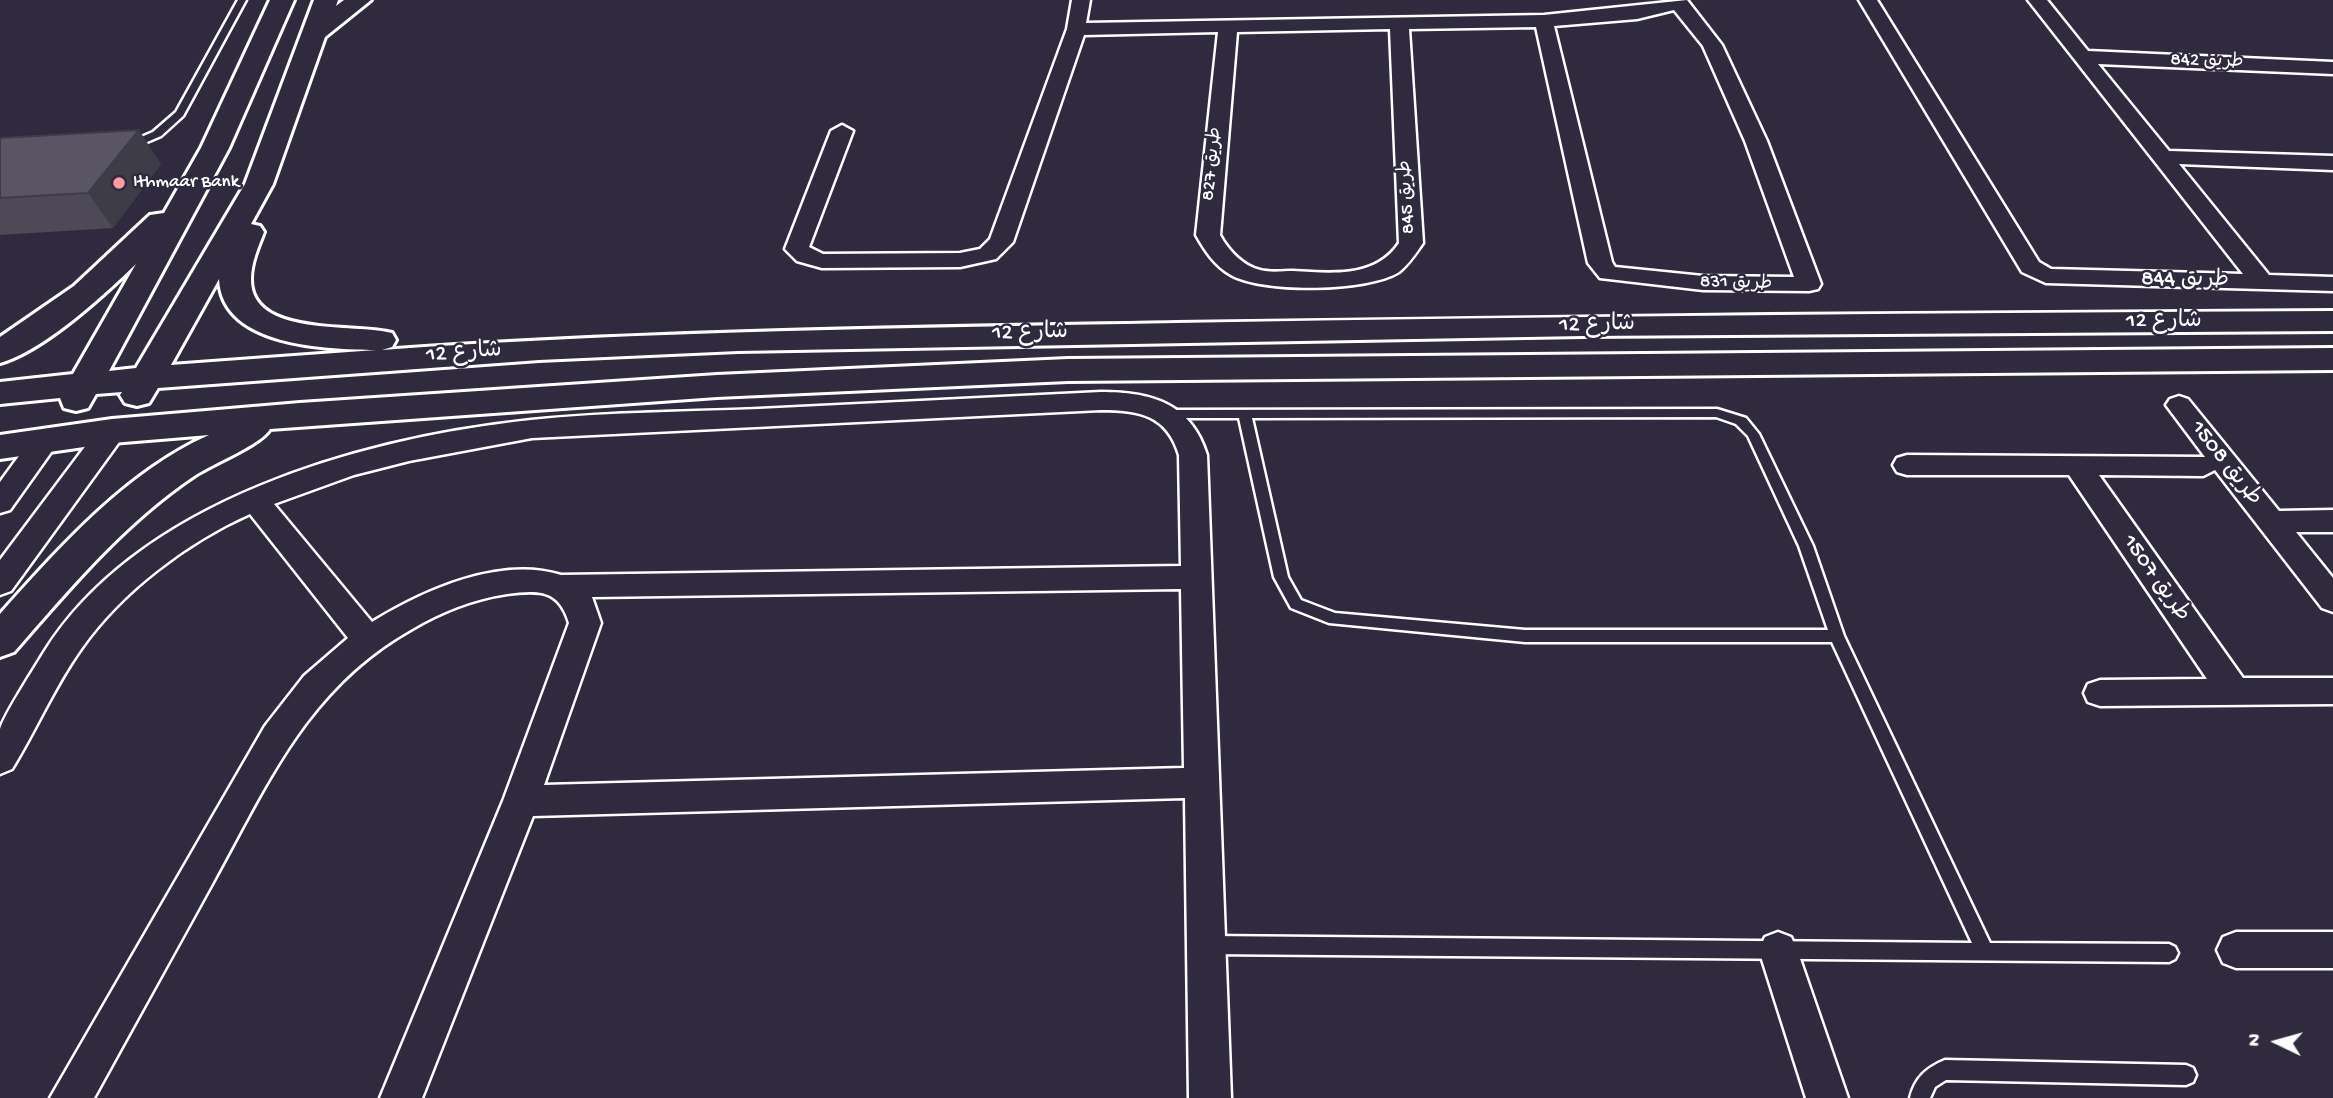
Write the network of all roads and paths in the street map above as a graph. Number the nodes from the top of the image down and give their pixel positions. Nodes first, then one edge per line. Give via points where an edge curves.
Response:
1 (242, 0) edge
2 (282, 0) edge
3 (326, 0) edge
4 (359, 0) edge
5 (1081, 0) edge
6 (1868, 0) edge
7 (2037, 0) edge
8 (1678, 2) edge
9 (1544, 21) junction
10 (1399, 24) junction
11 (1228, 27) junction
12 (1076, 29) junction
13 (316, 32) junction
14 (2081, 57) junction
15 (2333, 68) edge
16 (237, 99) junction
17 (842, 131) dead end
18 (116, 150) edge
19 (2162, 157) junction
20 (2333, 163) edge
21 (198, 177) junction
22 (259, 184) junction
23 (1257, 277) joint
24 (2263, 283) junction
25 (2333, 284) edge
26 (2333, 321) edge
27 (933, 335) junction
28 (539, 349) junction
29 (0, 352) edge
30 (2333, 359) edge
31 (0, 393) edge
32 (115, 401) junction
33 (2179, 405) dead end
34 (1168, 414) junction
35 (300, 415) junction
36 (1245, 415) junction
37 (0, 426) edge
38 (54, 429) junction
39 (0, 447) edge
40 (1907, 465) dead end
41 (2077, 465) junction
42 (2203, 466) dead end
43 (254, 499) junction
44 (0, 503) edge
45 (2333, 521) edge
46 (2271, 522) junction
47 (1196, 577) junction
48 (0, 583) edge
49 (564, 586) junction
50 (2333, 600) edge
51 (1837, 636) junction
52 (0, 641) edge
53 (369, 641) junction
54 (2333, 691) edge
55 (2234, 692) junction
56 (2100, 693) dead end
57 (0, 759) edge
58 (1201, 783) junction
59 (521, 801) junction
60 (1206, 945) junction
61 (1778, 950) junction
62 (2236, 950) dead end
63 (2333, 950) edge
64 (1985, 951) junction
65 (2169, 953) dead end
66 (2186, 1075) dead end
67 (71, 1098) edge
68 (401, 1098) edge
69 (1210, 1098) edge
70 (1827, 1098) edge
71 (1920, 1098) edge

1 - 18 lane via 180,114 157,134
2 - 16 street
3 - 13 street
4 - 13 street
5 - 12 street
6 - 24 street, طريق 844 via 2030,267 2038,273
7 - 14 street
8 - 9 street via 1637,13
8 - 9 street, طريق 831 via 1717,57 1756,141 1809,284 1703,283 1608,273 1600,263
9 - 10 street
10 - 11 street
10 - 23 street, طريق 845 via 1411,243 1407,251 1390,267 1360,278
11 - 12 street
11 - 23 street, طريق 827 via 1208,235 1220,255
12 - 17 street via 1001,242 988,254 960,260 822,261 805,256 797,249
13 - 22 street
14 - 15 street, طريق 842
14 - 19 street
16 - 21 street
16 - 32 street via 243,116
19 - 20 street
19 - 24 street
21 - 29 street via 151,232 86,293
21 - 32 street
22 - 28 street via 261,198 235,271 235,285 247,312 264,323 285,331 340,339
22 - 32 street
24 - 25 street, طريق 844
26 - 27 street, شارع 12
27 - 28 street, شارع 12
27 - 32 street via 832,354 201,404
28 - 32 street, شارع 12
30 - 35 street, شارع 12 via 1068,370 717,386
31 - 32 street, شارع 12
32 - 35 street, شارع 12
32 - 38 street
32 - 38 street
32 - 48 street
33 - 46 street, طريق 1508
34 - 36 lane
34 - 43 street via 1124,400 532,429 396,454
34 - 47 street via 1190,439
35 - 52 street via 230,438 161,479
36 - 51 lane via 1696,412 1741,421 1753,434 1806,546
36 - 51 lane via 1281,576 1296,604 1334,620 1525,636
37 - 38 street
38 - 39 street
38 - 44 street
40 - 41 street
41 - 42 street
41 - 55 street, طريق 1507
43 - 53 street
43 - 57 street via 158,553 117,587 81,625
45 - 46 street, طريق 1508
46 - 50 street, طريق 1508
47 - 49 street
47 - 58 street
49 - 53 street via 528,580 463,593 420,611
49 - 59 street via 576,595 584,623
51 - 64 lane
53 - 67 street via 316,684 283,727
54 - 55 street
55 - 56 street
58 - 59 street
58 - 60 street
59 - 68 street
60 - 61 lane
60 - 69 street
61 - 64 lane
61 - 70 street
62 - 63 street
64 - 65 lane
66 - 71 lane via 1945,1070 1930,1077

